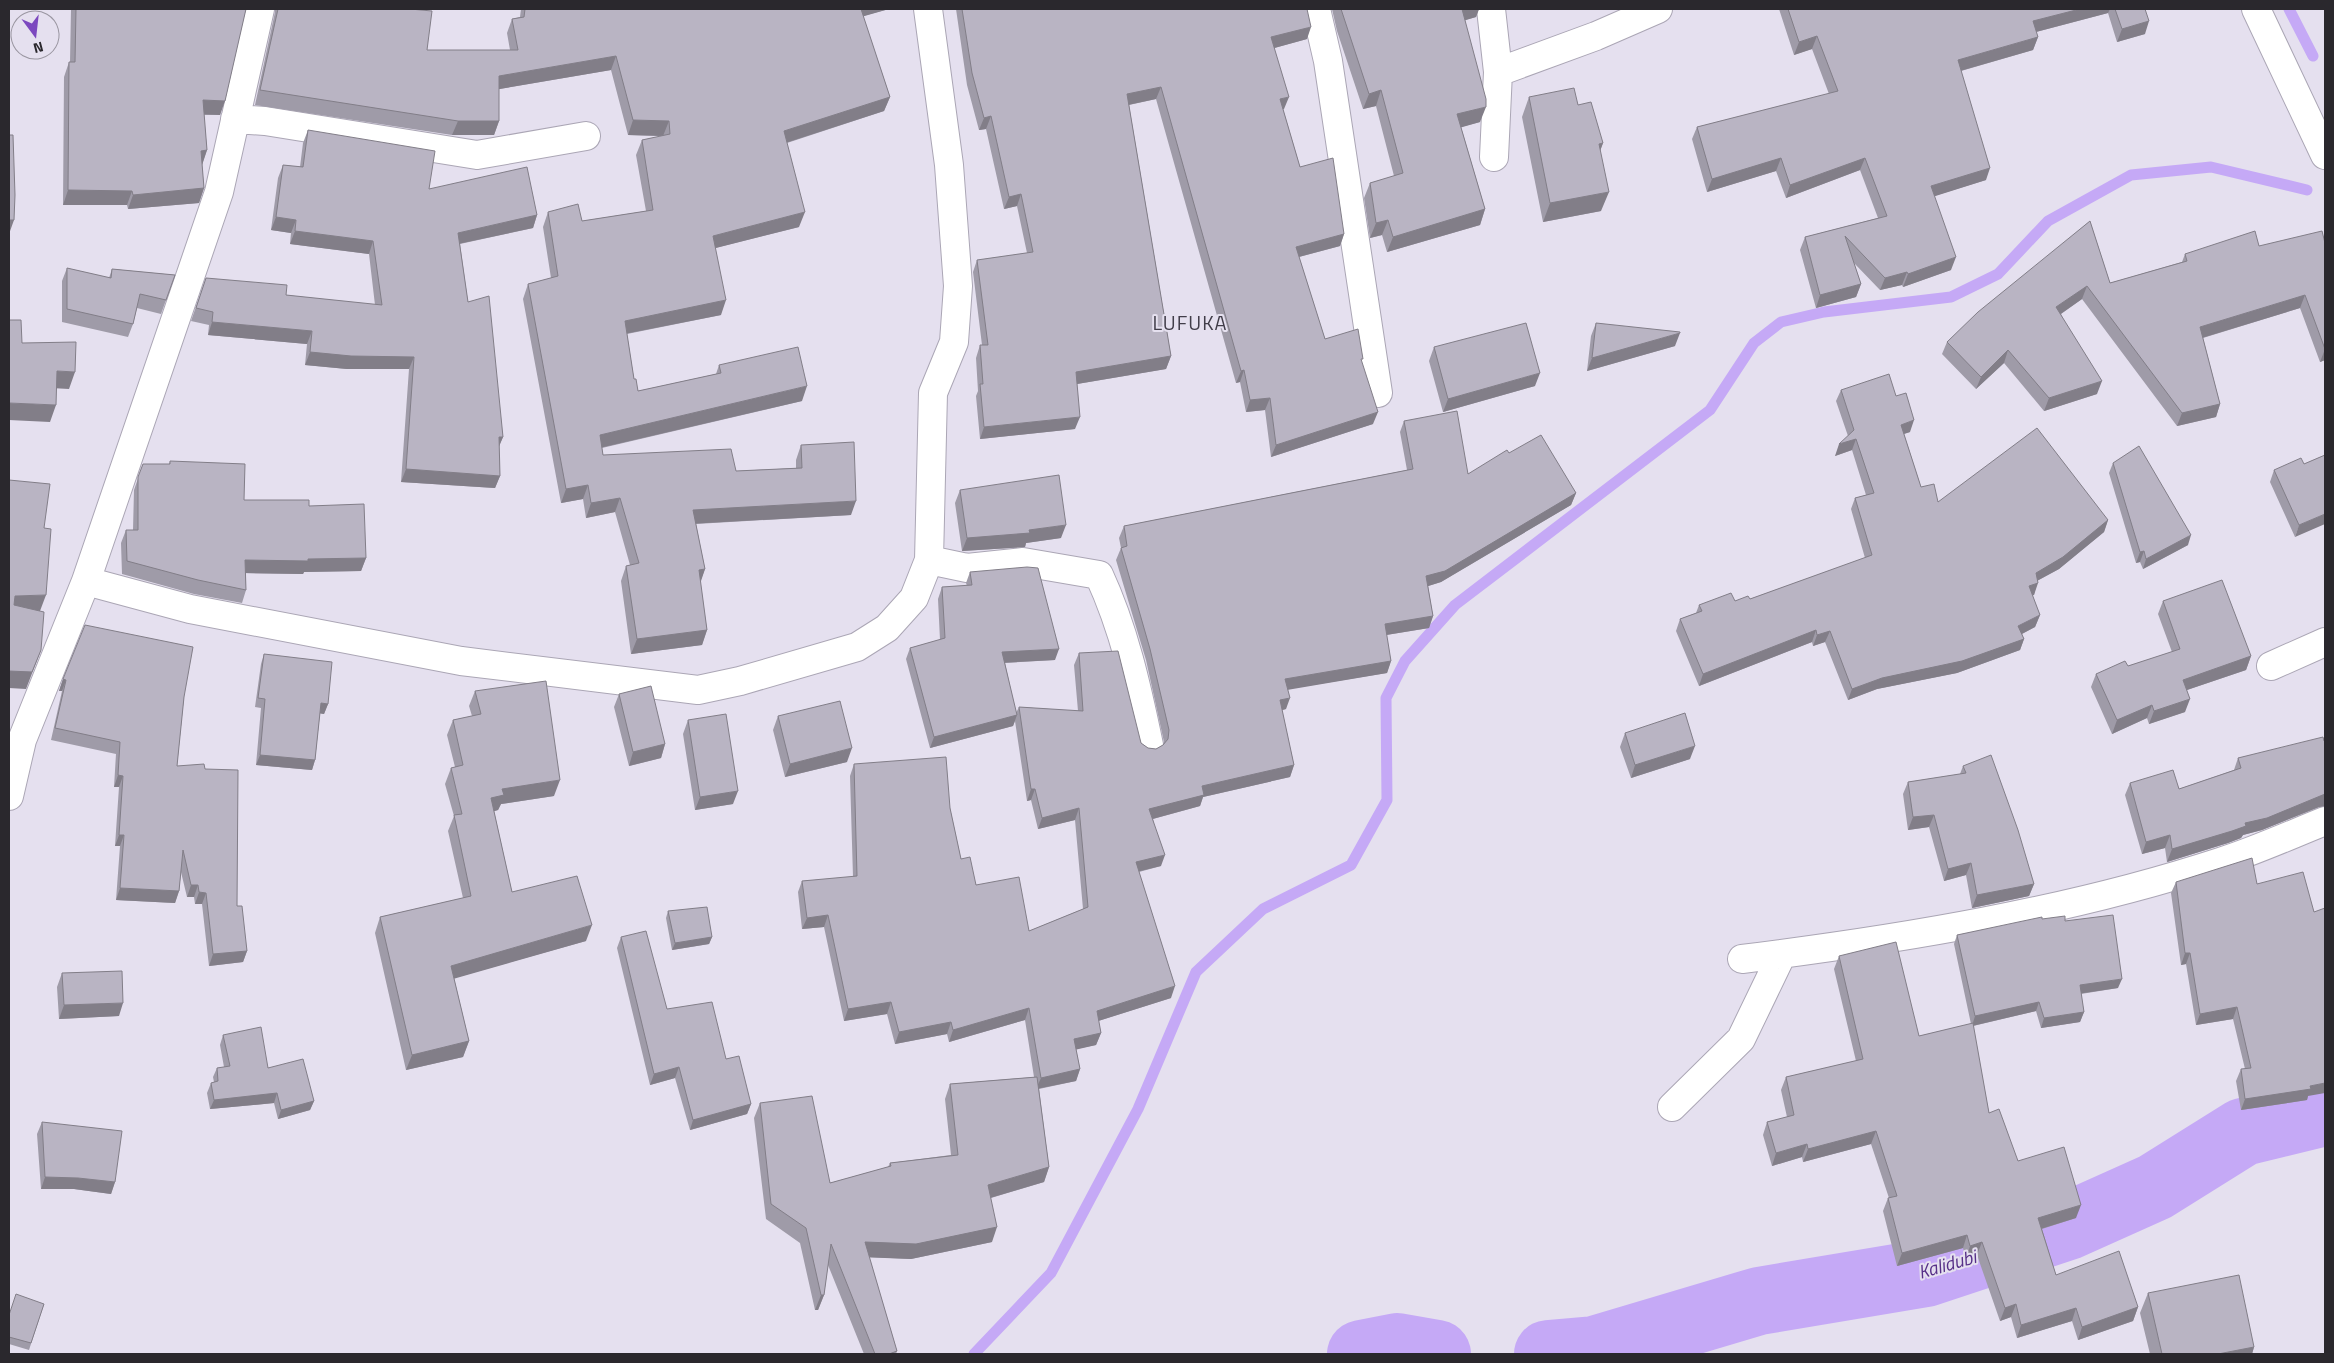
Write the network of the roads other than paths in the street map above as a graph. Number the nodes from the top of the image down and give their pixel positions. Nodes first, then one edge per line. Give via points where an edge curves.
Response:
1 (260, 9) edge
2 (928, 9) edge
3 (1316, 9) edge
4 (1491, 9) edge
5 (1658, 9) edge
6 (2256, 9) edge
7 (1498, 72) junction
8 (235, 119) junction
9 (586, 136) dead end
10 (2323, 151) edge
11 (1494, 157) dead end
12 (1378, 393) dead end
13 (929, 560) junction
14 (86, 582) junction
15 (2325, 642) edge
16 (2271, 666) dead end
17 (1149, 745) dead end
18 (9, 796) edge
19 (2325, 821) edge
20 (1782, 954) junction
21 (1742, 959) dead end
22 (1672, 1107) dead end

1 - 8 street
2 - 13 street via 949,165 958,286 954,342 934,393
3 - 12 street via 1328,61
4 - 7 street
5 - 7 street
6 - 10 street
7 - 11 street
8 - 9 street via 477,155
8 - 14 street via 219,192
13 - 14 street via 914,598 887,628 857,647 698,690 461,660 190,609
13 - 17 street via 967,568 1023,562 1099,574 1110,597 1133,669
14 - 18 street via 22,740
15 - 16 street
19 - 20 street via 2220,862 2090,899 1917,933
20 - 21 street
20 - 22 street via 1741,1039

